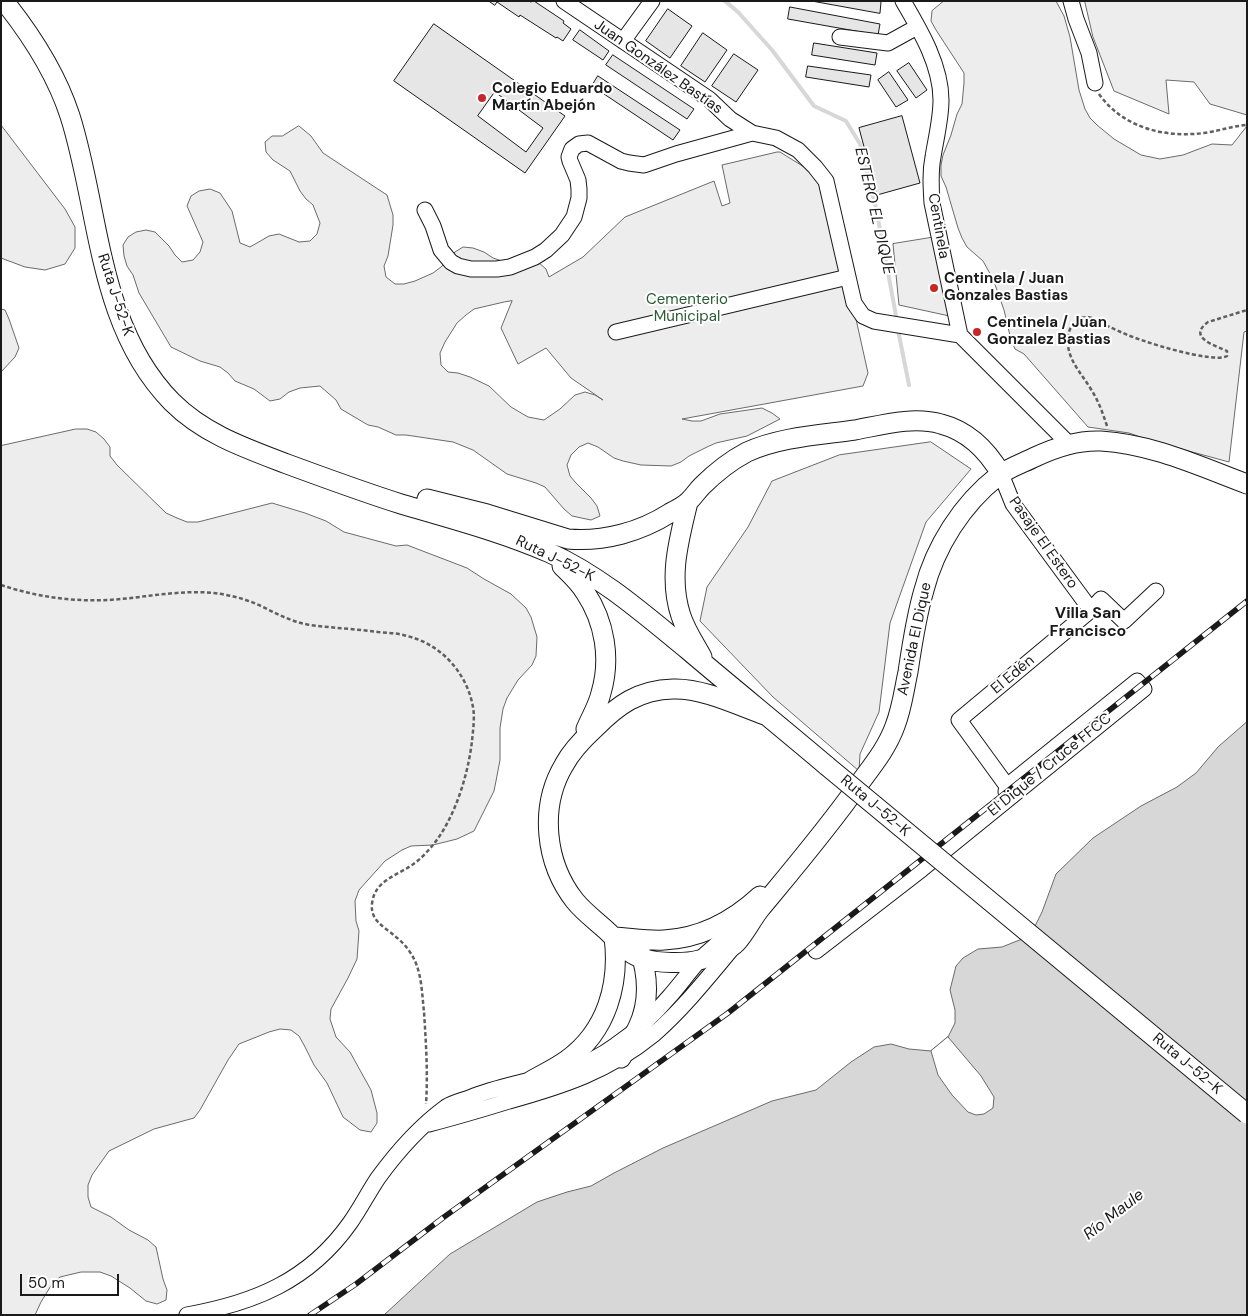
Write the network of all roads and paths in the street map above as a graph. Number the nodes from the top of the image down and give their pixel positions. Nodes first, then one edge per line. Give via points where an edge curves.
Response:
1 (4, 1) edge
2 (652, 1) edge
3 (903, 1) edge
4 (1071, 1) edge
5 (570, 3) edge
6 (917, 27) junction
7 (840, 37) dead end
8 (623, 41) junction
9 (1095, 83) joint
10 (1247, 125) edge
11 (752, 133) junction
12 (425, 210) dead end
13 (848, 277) junction
14 (1247, 310) edge
15 (616, 332) dead end
16 (960, 335) junction
17 (1111, 442) junction
18 (1069, 444) junction
19 (1001, 474) junction
20 (1247, 484) edge
21 (344, 485) junction
22 (688, 502) junction
23 (551, 554) junction
24 (1, 585) edge
25 (1156, 591) dead end
26 (1091, 610) junction
27 (708, 667) junction
28 (766, 715) junction
29 (580, 741) junction
30 (1009, 791) junction
31 (799, 863) junction
32 (757, 913) junction
33 (614, 937) junction
34 (635, 938) junction
35 (735, 945) junction
36 (816, 951) dead end
37 (643, 959) junction
38 (699, 960) junction
39 (638, 1028) junction
40 (621, 1058) junction
41 (531, 1080) junction
42 (1247, 1114) edge
43 (423, 1126) junction
44 (187, 1315) edge

1 - 21 main road, Ruta J-52-K via 43,56 62,96 75,132 115,302 125,330 152,378 184,414 216,435
2 - 8 street
3 - 6 street, Centinela
4 - 9 street via 1089,53
5 - 8 street, Juan González Bastías
6 - 7 street via 888,43
6 - 16 street, Centinela via 936,68 941,90 932,158 932,203
8 - 11 street, Juan González Bastías via 709,99 730,119
9 - 10 path via 1105,102 1120,115 1152,131 1192,134
11 - 12 street, Juan González Bastías via 644,164 621,161 588,144 578,144 569,157 579,189 574,217 546,250 510,267 484,270 464,268 451,262 441,250
11 - 13 street, Juan González Bastías via 776,138 798,150 826,181
13 - 15 street
13 - 16 street, Juan González Bastías via 857,308 863,316 874,321
14 - 17 path via 1208,322 1201,329 1203,339 1227,351 1227,356 1222,358 1148,343 1092,318 1081,318 1072,325 1068,341 1072,361 1101,408
16 - 18 street
17 - 18 main road, Avenida El Dique
17 - 20 main road, Avenida El Dique via 1146,447
18 - 19 main road, Avenida El Dique
19 - 22 main road via 986,452 966,435 942,424 916,420 762,446 715,473
19 - 26 street, Pasaje El Estero via 1012,504
19 - 31 main road, Avenida El Dique via 964,511 934,559 924,588 903,701 888,742
21 - 22 main road via 426,498 581,540 634,530
21 - 23 main road, Ruta J-52-K via 506,535
22 - 27 main road via 676,557 675,588 681,617
23 - 27 main road, Ruta J-52-K via 601,582
23 - 29 main road via 592,603 605,641 606,668 602,688
24 - 43 path via 77,600 202,593 230,596 299,623 407,635 430,644 457,668 468,688 474,710 469,761 459,796 433,844 414,864 383,882 374,894 371,908 380,925 408,950 419,970 427,1076
25 - 26 street via 1124,621 1100,599
26 - 30 street, El Edén via 959,720
27 - 28 main road, Ruta J-52-K
28 - 29 main road via 695,691 669,689 642,694 617,707
28 - 42 main road, Ruta J-52-K, bridge
29 - 33 main road via 558,775 550,804 548,834 554,864 568,892
30 - 30 street, El Dique / Cruce FFCC via 1144,689 1137,681
30 - 36 street, El Dique / Cruce FFCC via 922,869
31 - 32 main road, Avenida El Dique
31 - 34 main road via 722,925 679,938
32 - 35 main road, Avenida El Dique
32 - 38 street
33 - 34 main road
33 - 37 main road
33 - 41 main road via 614,983 598,1026 568,1059
34 - 37 main road
35 - 38 main road
35 - 40 street via 680,1010
37 - 38 main road via 662,962
37 - 39 main road via 646,999
38 - 39 street
39 - 40 main road
39 - 41 street via 593,1059
40 - 43 street via 559,1087
41 - 43 street via 448,1106
43 - 44 street via 396,1155 339,1238 309,1266 257,1297

